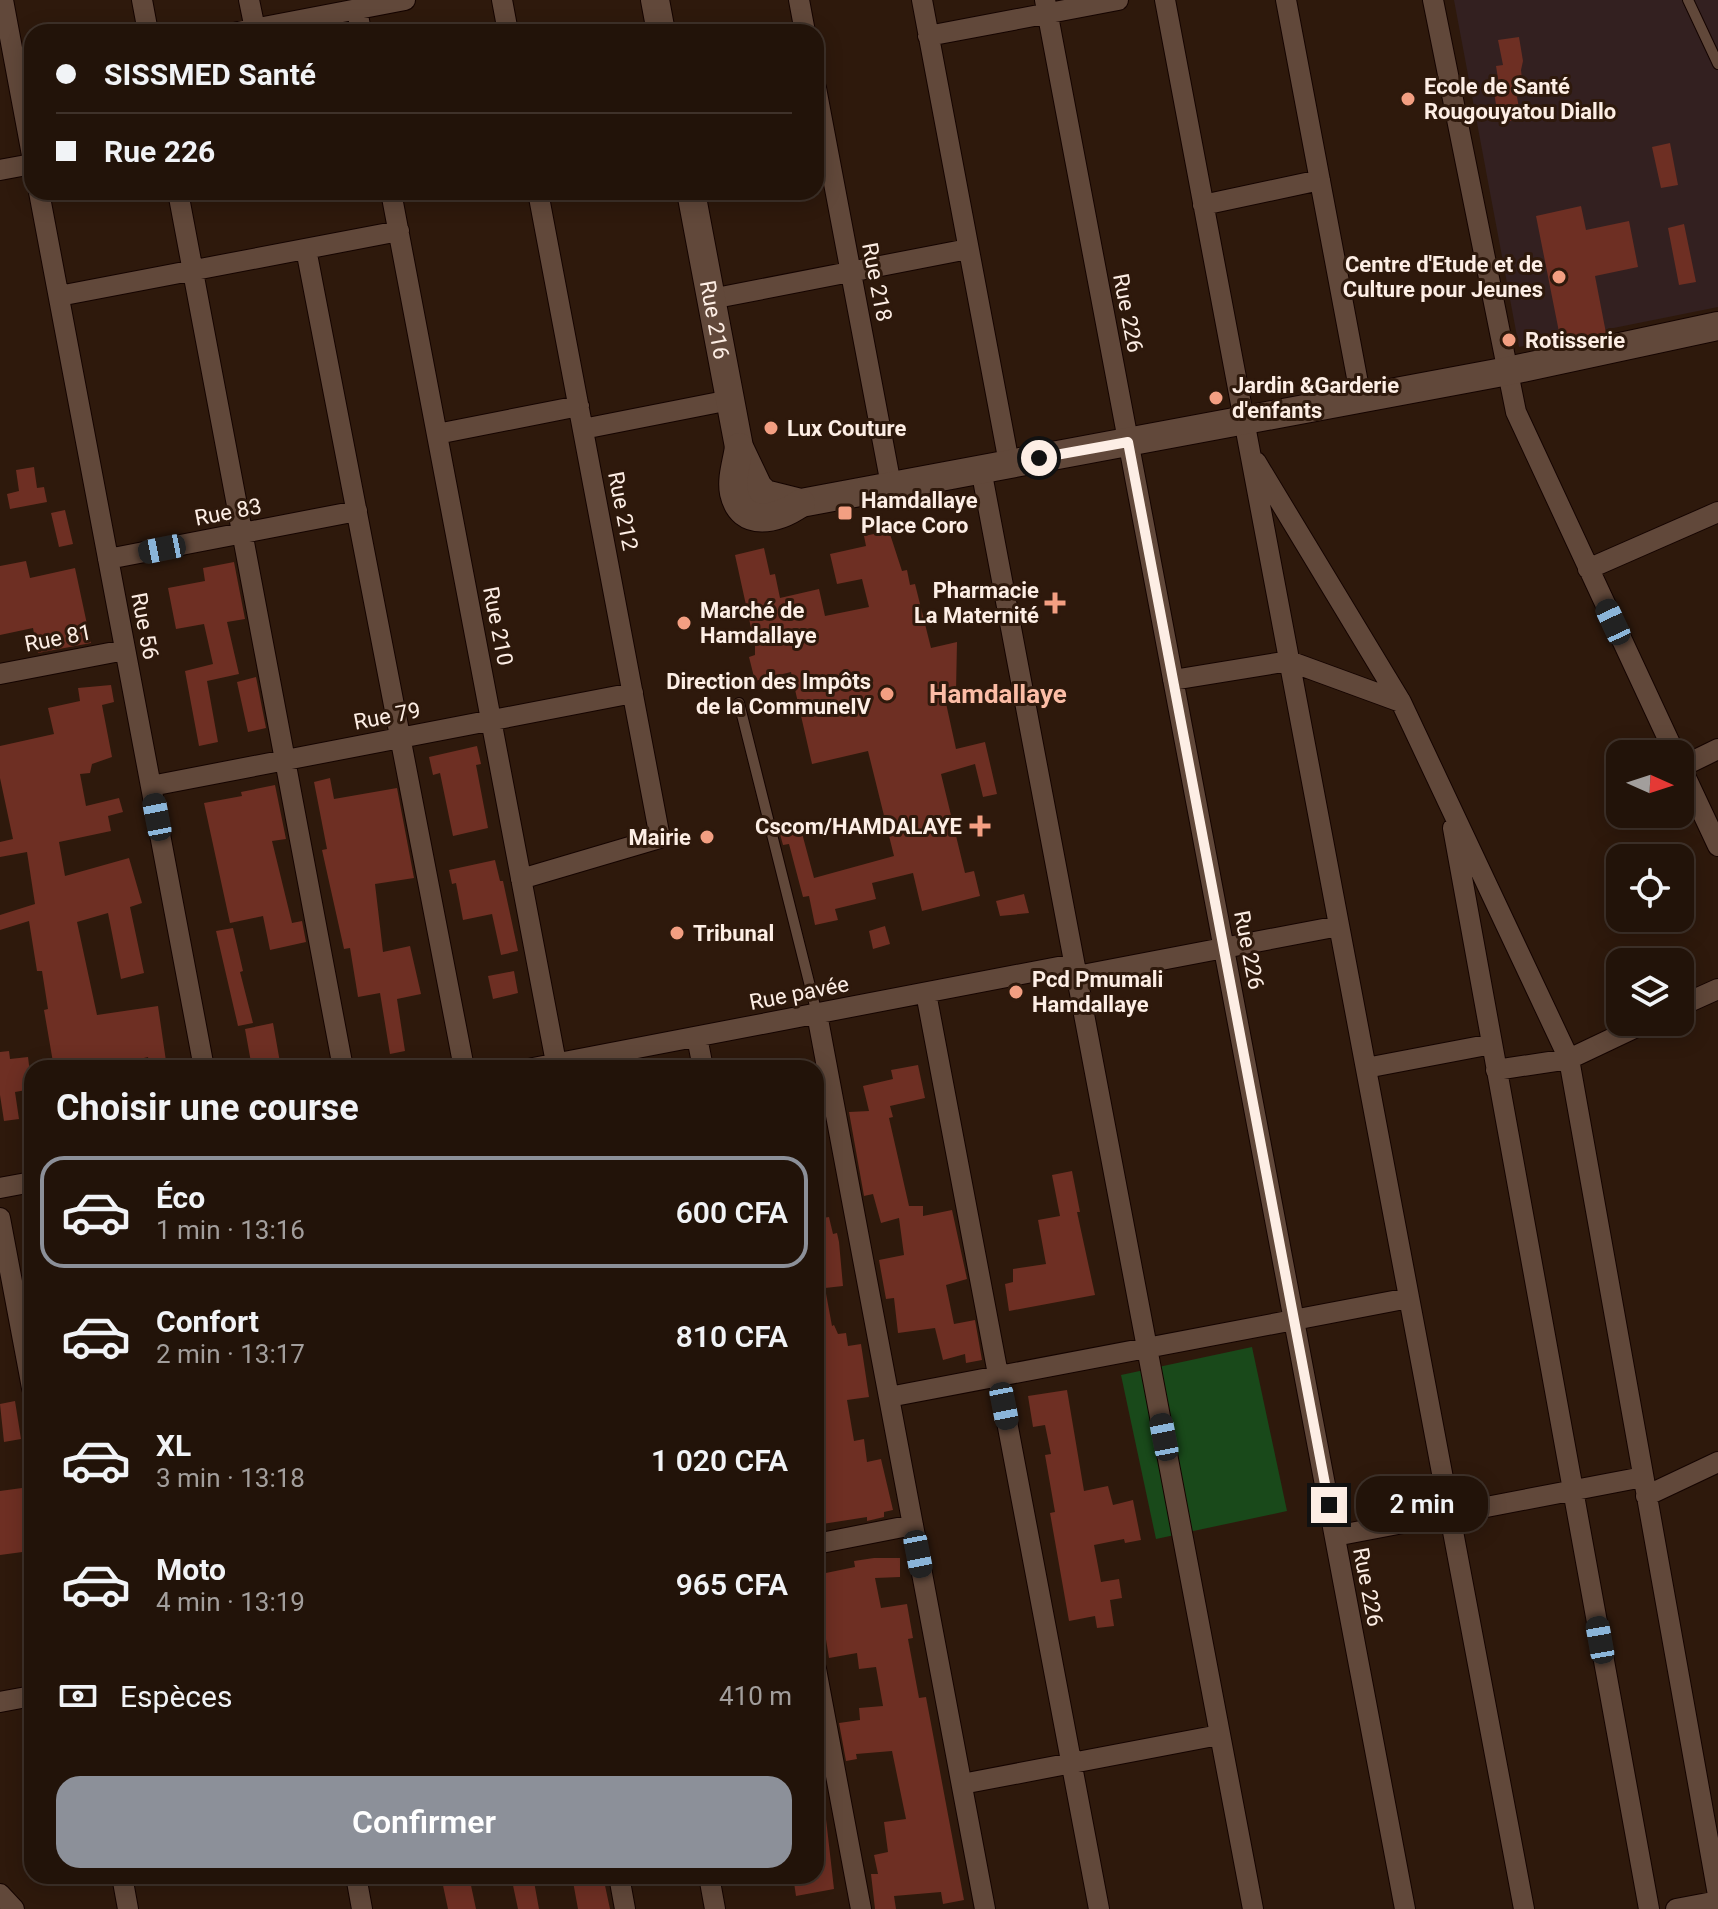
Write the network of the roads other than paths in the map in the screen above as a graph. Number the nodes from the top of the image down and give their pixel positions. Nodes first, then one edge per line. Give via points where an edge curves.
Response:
1 (3, 0) edge
2 (142, 0) edge
3 (249, 0) edge
4 (405, 0) edge
5 (502, 0) edge
6 (655, 0) edge
7 (799, 0) edge
8 (922, 0) edge
9 (1118, 0) edge
10 (1165, 0) edge
11 (1286, 0) edge
12 (1433, 0) edge
13 (1688, 0) edge
14 (368, 5) edge
15 (1046, 7) edge
16 (146, 24) edge
17 (247, 24) edge
18 (275, 24) edge
19 (506, 24) edge
20 (660, 24) edge
21 (804, 24) edge
22 (928, 36) junction
23 (1718, 64) edge
24 (24, 73) edge
25 (824, 130) edge
26 (24, 166) edge
27 (0, 170) edge
28 (1320, 180) junction
29 (41, 200) edge
30 (180, 200) edge
31 (393, 200) edge
32 (540, 200) edge
33 (692, 200) edge
34 (1203, 205) junction
35 (399, 231) junction
36 (306, 249) junction
37 (968, 249) junction
38 (193, 270) junction
39 (851, 272) junction
40 (59, 296) junction
41 (711, 299) junction
42 (1718, 326) edge
43 (1508, 371) junction
44 (1361, 399) junction
45 (730, 400) junction
46 (579, 406) junction
47 (1244, 421) junction
48 (583, 429) junction
49 (437, 434) junction
50 (1128, 442) junction
51 (1249, 450) junction
52 (1009, 463) junction
53 (981, 469) junction
54 (891, 485) junction
55 (357, 511) junction
56 (1718, 512) edge
57 (243, 533) junction
58 (108, 559) junction
59 (1588, 569) junction
60 (125, 650) junction
61 (1289, 661) junction
62 (0, 674) edge
63 (1173, 680) junction
64 (633, 693) junction
65 (1401, 702) junction
66 (739, 703) dead end
67 (491, 721) junction
68 (400, 738) junction
69 (1669, 740) edge
70 (1718, 749) edge
71 (1694, 757) edge
72 (285, 760) junction
73 (151, 786) junction
74 (1694, 794) edge
75 (1448, 801) junction
76 (1718, 846) edge
77 (521, 879) junction
78 (1339, 926) junction
79 (1224, 948) junction
80 (1076, 970) junction
81 (1718, 989) edge
82 (926, 993) junction
83 (1694, 1000) edge
84 (817, 1014) junction
85 (1617, 1036) edge
86 (697, 1037) junction
87 (1492, 1044) junction
88 (1569, 1059) junction
89 (202, 1060) edge
90 (341, 1060) edge
91 (462, 1060) edge
92 (555, 1060) edge
93 (585, 1060) edge
94 (701, 1060) edge
95 (1366, 1068) junction
96 (1496, 1070) junction
97 (24, 1184) edge
98 (0, 1188) edge
99 (0, 1218) edge
100 (1409, 1298) junction
101 (1294, 1320) junction
102 (24, 1346) edge
103 (1147, 1348) junction
104 (998, 1377) junction
105 (889, 1397) junction
106 (1718, 1462) edge
107 (1645, 1486) junction
108 (1573, 1490) junction
109 (1450, 1514) junction
110 (913, 1525) junction
111 (1335, 1536) junction
112 (824, 1542) edge
113 (24, 1698) edge
114 (0, 1702) edge
115 (824, 1712) edge
116 (1219, 1735) junction
117 (1071, 1763) junction
118 (962, 1784) junction
119 (123, 1884) edge
120 (357, 1884) edge
121 (620, 1884) edge
122 (710, 1884) edge
123 (0, 1894) edge
124 (1718, 1898) edge
125 (14, 1909) edge
126 (128, 1909) edge
127 (362, 1909) edge
128 (625, 1909) edge
129 (715, 1909) edge
130 (861, 1909) edge
131 (985, 1909) edge
132 (1099, 1909) edge
133 (1253, 1909) edge
134 (1405, 1909) edge
135 (1524, 1909) edge
136 (1649, 1909) edge
137 (1676, 1909) edge

1 - 24 street
2 - 16 street
3 - 17 street
4 - 14 street
5 - 19 street
6 - 20 street
7 - 21 street
8 - 22 street
9 - 15 street
10 - 34 street
11 - 28 street
12 - 43 street
13 - 23 lane
14 - 18 street
15 - 22 street
15 - 50 street, Rue 226
22 - 37 street
25 - 39 street, Rue 218
26 - 27 street
28 - 34 street
28 - 44 street
29 - 40 street, Rue 56
30 - 38 street
31 - 35 street, Rue 210
32 - 46 street, Rue 212
33 - 41 street, Rue 216
34 - 47 street
35 - 36 street
35 - 49 street, Rue 210
36 - 38 street
36 - 55 street
37 - 39 street
37 - 52 street
38 - 40 street
38 - 57 street
39 - 41 street
39 - 54 street, Rue 218
40 - 58 street, Rue 56
41 - 45 street, Rue 216
42 - 43 street
43 - 44 street
43 - 59 street via 1516,412
44 - 47 street
45 - 48 street
45 - 54 street, Rue 216 via 739,447 765,494 801,503
46 - 48 street, Rue 212
46 - 49 street
47 - 50 street
47 - 51 street
48 - 64 street, Rue 212
49 - 67 street, Rue 210
50 - 52 street
50 - 63 street, Rue 226
51 - 61 street
51 - 65 street
52 - 53 street
53 - 54 street
53 - 80 street
55 - 57 street, Rue 83
55 - 68 street
56 - 59 street
57 - 58 street, Rue 83
57 - 72 street
58 - 60 street, Rue 56
59 - 69 street
60 - 62 street, Rue 81
60 - 73 street, Rue 56
61 - 63 street
61 - 65 street
61 - 78 street
63 - 79 street, Rue 226
64 - 67 street, Rue 79
64 - 77 street, Rue 212 via 660,838
65 - 75 street
66 - 84 lane
67 - 68 street, Rue 79
67 - 77 street, Rue 210
68 - 72 street, Rue 79
68 - 91 street
70 - 71 street
72 - 73 street, Rue 79
72 - 90 street
73 - 89 street, Rue 56
74 - 76 street
75 - 87 street
75 - 88 street
77 - 92 street, Rue 210
78 - 79 street, Rue pavée
78 - 95 street
79 - 80 street, Rue pavée
79 - 101 street, Rue 226
80 - 82 street, Rue pavée
80 - 103 street
81 - 83 street
82 - 84 street, Rue pavée
82 - 104 street
84 - 86 street, Rue pavée
84 - 105 street
85 - 88 street
86 - 93 street, Rue pavée
86 - 94 street
87 - 95 street
87 - 96 street
88 - 96 street
88 - 107 street
95 - 100 street
96 - 108 street
97 - 98 street
99 - 102 street
100 - 101 street
100 - 109 street
101 - 103 street
101 - 111 street, Rue 226
103 - 104 street
103 - 116 street
104 - 105 street
104 - 117 street
105 - 110 street
106 - 107 street
107 - 108 street
107 - 124 street
108 - 109 street
108 - 136 street
109 - 111 street
109 - 135 street
110 - 112 street
110 - 118 street
111 - 134 street, Rue 226
113 - 114 street
115 - 130 street
116 - 117 street
116 - 133 street
117 - 118 street
117 - 132 street
118 - 131 street
119 - 126 street
120 - 127 street
121 - 128 street
122 - 129 street
123 - 125 street
124 - 137 street

